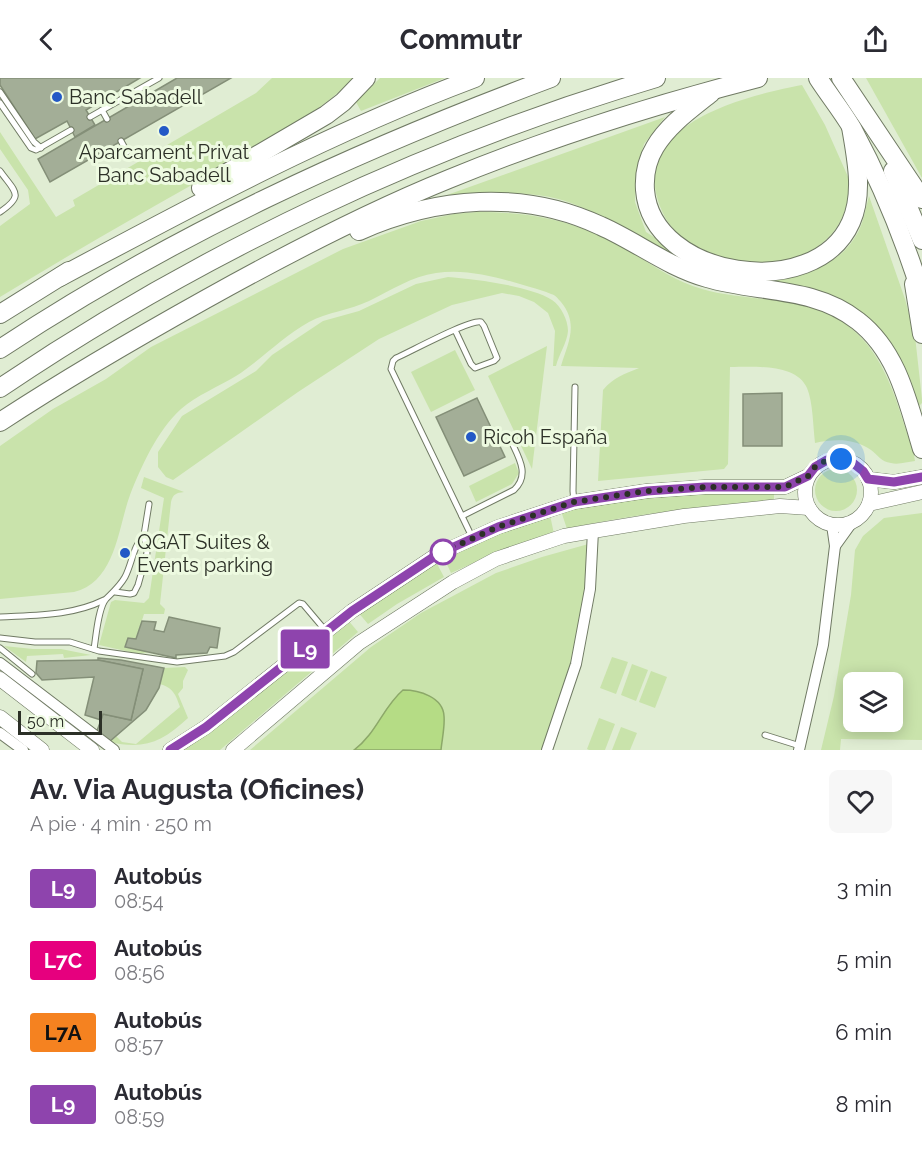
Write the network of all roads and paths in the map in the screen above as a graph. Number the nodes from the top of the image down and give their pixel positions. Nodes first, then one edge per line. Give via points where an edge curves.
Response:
1 (159, 78) edge
2 (366, 78) edge
3 (475, 78) edge
4 (551, 78) edge
5 (656, 78) edge
6 (758, 78) edge
7 (818, 78) edge
8 (841, 78) edge
9 (717, 88) junction
10 (0, 92) edge
11 (0, 103) edge
12 (102, 111) junction
13 (90, 117) dead end
14 (107, 118) dead end
15 (871, 123) junction
16 (851, 127) junction
17 (71, 129) dead end
18 (121, 141) dead end
19 (41, 148) junction
20 (127, 152) dead end
21 (0, 171) edge
22 (922, 199) edge
23 (0, 210) edge
24 (922, 240) edge
25 (911, 261) junction
26 (60, 277) junction
27 (233, 284) junction
28 (922, 296) edge
29 (0, 314) edge
30 (455, 330) junction
31 (922, 334) edge
32 (0, 349) edge
33 (575, 387) dead end
34 (0, 388) edge
35 (0, 422) edge
36 (511, 441) dead end
37 (922, 448) edge
38 (808, 476) junction
39 (922, 477) edge
40 (868, 479) junction
41 (922, 492) edge
42 (574, 502) junction
43 (148, 504) dead end
44 (869, 504) junction
45 (809, 508) junction
46 (462, 516) junction
47 (853, 521) junction
48 (832, 525) junction
49 (593, 531) junction
50 (144, 535) junction
51 (472, 539) junction
52 (835, 546) junction
53 (115, 592) junction
54 (105, 600) junction
55 (0, 617) edge
56 (326, 632) junction
57 (0, 638) edge
58 (0, 648) edge
59 (94, 649) junction
60 (0, 663) edge
61 (32, 675) dead end
62 (0, 679) edge
63 (0, 717) edge
64 (0, 733) edge
65 (765, 735) dead end
66 (800, 748) edge
67 (23, 750) edge
68 (42, 750) edge
69 (92, 750) edge
70 (114, 750) edge
71 (170, 750) edge
72 (233, 750) edge
73 (547, 750) edge

1 - 12 lane
2 - 26 highway via 320,119 147,219
3 - 26 highway via 290,157
4 - 32 highway via 385,143 197,231
5 - 34 highway via 504,129 304,215 117,314
6 - 9 highway
7 - 16 highway
8 - 15 highway
9 - 16 highway via 663,136 649,159 645,182 648,205 657,226 675,244 700,259 728,268 791,268 815,261 841,240 856,202
9 - 27 highway via 447,179 314,240
10 - 19 lane
11 - 19 lane via 31,148
12 - 13 lane
12 - 14 lane
15 - 22 highway
15 - 24 highway
16 - 25 highway via 884,193
17 - 19 lane
18 - 20 lane
21 - 23 lane via 16,198
25 - 28 highway
25 - 31 highway
26 - 29 highway
27 - 35 highway via 89,365
27 - 37 highway via 406,214 466,202 519,202 550,207 603,226 694,274 806,296 850,315 872,333 888,356
30 - 30 lane via 475,368 497,358 481,322 474,321
30 - 46 lane via 396,358 391,369
33 - 42 lane
36 - 46 lane via 523,466 519,486
38 - 40 street via 827,460 841,459 853,463
38 - 42 street via 785,487 647,491
38 - 45 street via 804,495
39 - 40 street via 894,482
40 - 44 street
41 - 44 street
42 - 51 street
43 - 50 lane
44 - 47 street
45 - 48 street via 819,520
45 - 49 street via 780,506 684,516
46 - 51 lane
47 - 48 street
47 - 52 street
48 - 52 street
49 - 72 street via 564,536 496,559 453,582 359,643
49 - 73 street via 590,589 576,664
50 - 53 lane
50 - 53 lane via 147,553 134,593
51 - 56 street via 438,554
52 - 66 street via 823,645
53 - 54 lane
54 - 55 lane via 67,612
54 - 59 lane
56 - 59 lane via 299,603 240,649 225,656 177,662
56 - 71 street via 206,727
57 - 59 lane via 70,642
58 - 61 lane
60 - 70 street
62 - 69 street
63 - 68 street
64 - 67 street
65 - 66 lane

